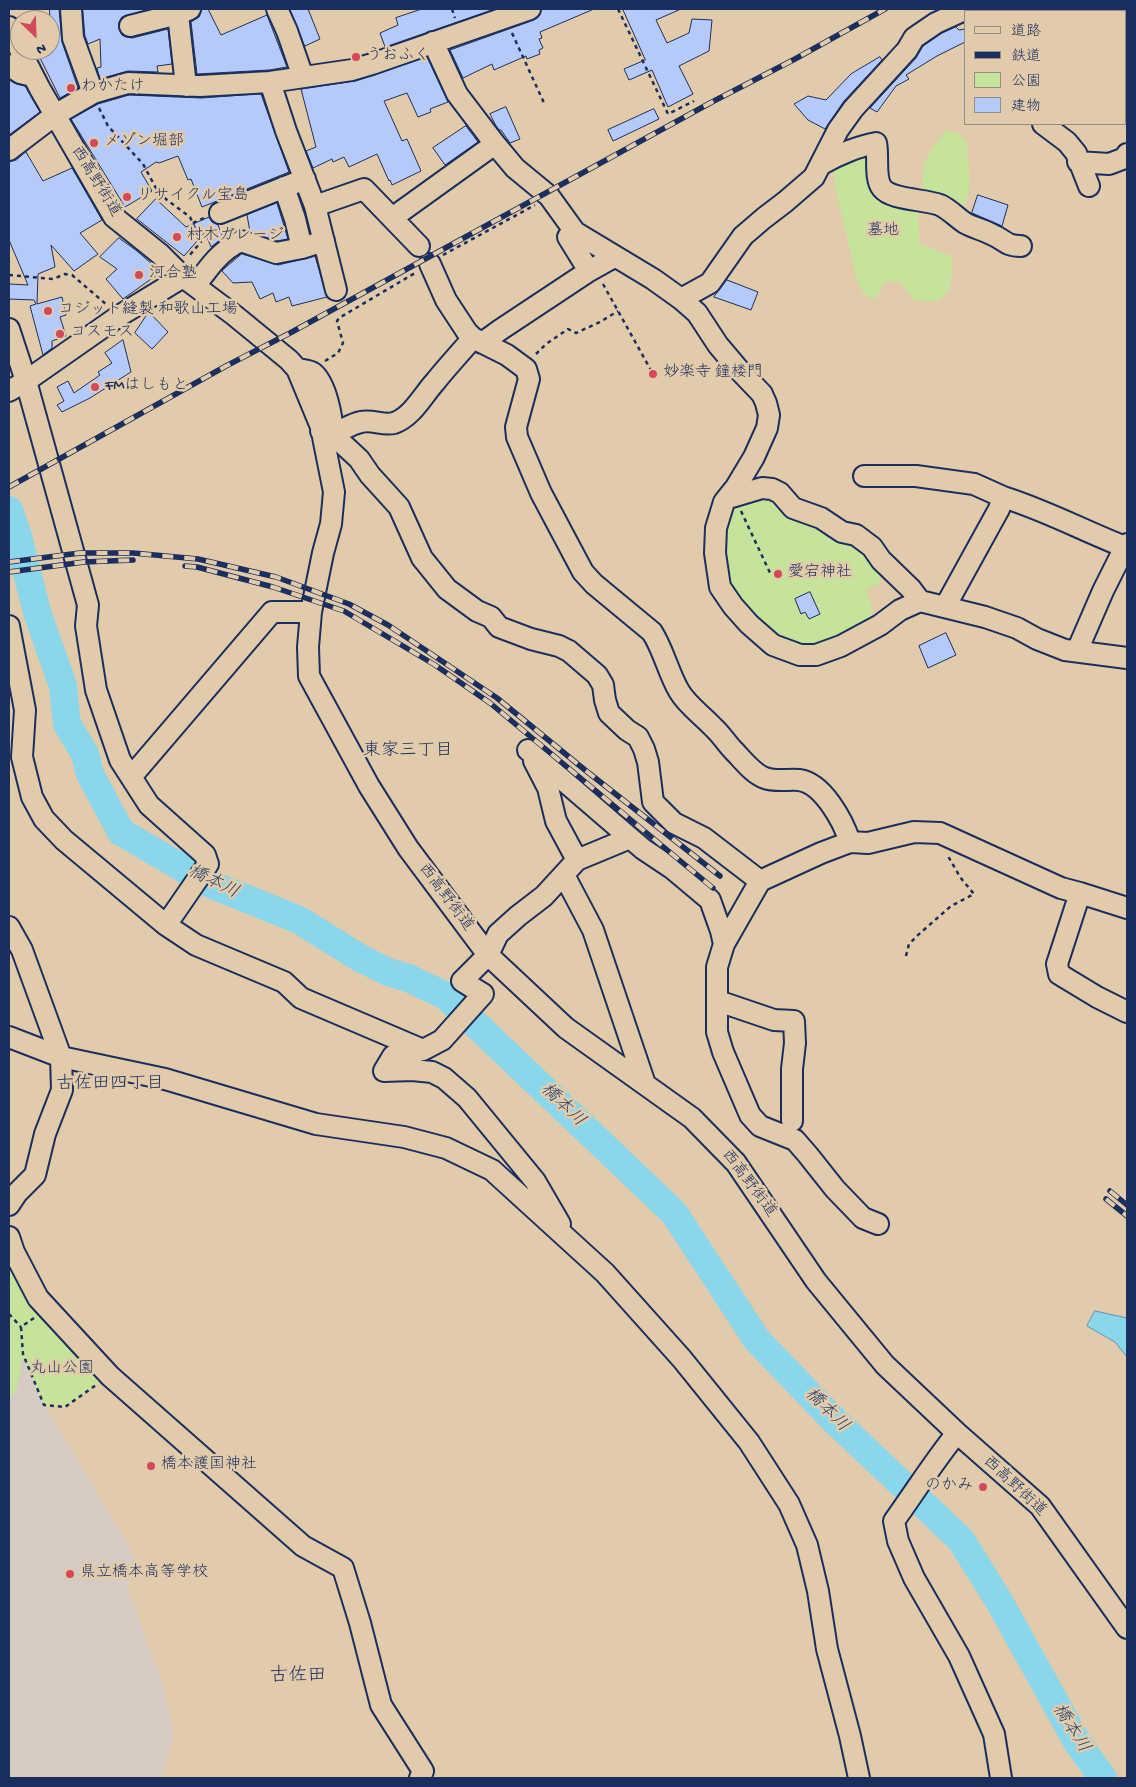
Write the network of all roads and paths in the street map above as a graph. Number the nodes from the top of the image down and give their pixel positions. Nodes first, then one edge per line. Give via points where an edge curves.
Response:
1 (71, 9) edge
2 (277, 9) edge
3 (530, 9) edge
4 (618, 9) edge
5 (184, 12) edge
6 (960, 16) edge
7 (505, 18) junction
8 (130, 26) dead end
9 (433, 42) junction
10 (25, 60) edge
11 (9, 65) edge
12 (33, 76) junction
13 (303, 77) junction
14 (270, 82) junction
15 (186, 86) junction
16 (93, 93) junction
17 (694, 101) dead end
18 (544, 103) dead end
19 (55, 115) junction
20 (1043, 125) edge
21 (494, 144) junction
22 (9, 150) edge
23 (1127, 154) edge
24 (1078, 162) junction
25 (822, 164) junction
26 (305, 180) junction
27 (1089, 186) dead end
28 (284, 187) junction
29 (549, 196) junction
30 (315, 206) junction
31 (220, 213) dead end
32 (392, 218) junction
33 (575, 232) junction
34 (324, 241) junction
35 (419, 246) dead end
36 (1021, 246) dead end
37 (302, 248) junction
38 (614, 256) junction
39 (430, 264) junction
40 (589, 270) junction
41 (9, 275) edge
42 (185, 277) junction
43 (336, 290) dead end
44 (681, 299) junction
45 (618, 311) junction
46 (119, 316) junction
47 (9, 329) edge
48 (478, 341) junction
49 (521, 366) junction
50 (297, 369) junction
51 (653, 374) dead end
52 (17, 386) edge
53 (327, 432) junction
54 (864, 476) dead end
55 (731, 496) junction
56 (1003, 497) junction
57 (1126, 545) edge
58 (771, 575) dead end
59 (920, 601) junction
60 (945, 607) junction
61 (311, 612) junction
62 (9, 626) edge
63 (1077, 651) junction
64 (1127, 658) edge
65 (131, 777) junction
66 (940, 833) junction
67 (630, 838) junction
68 (850, 842) junction
69 (570, 868) junction
70 (760, 881) junction
71 (1080, 892) junction
72 (1127, 908) edge
73 (166, 925) junction
74 (9, 927) edge
75 (724, 944) junction
76 (488, 955) junction
77 (906, 956) dead end
78 (718, 1001) junction
79 (1127, 1012) edge
80 (9, 1037) edge
81 (423, 1050) junction
82 (60, 1057) junction
83 (645, 1084) junction
84 (792, 1122) dead end
85 (9, 1205) edge
86 (878, 1224) dead end
87 (9, 1237) edge
88 (568, 1239) junction
89 (48, 1309) junction
90 (9, 1314) edge
91 (21, 1327) junction
92 (110, 1376) junction
93 (957, 1433) junction
94 (1127, 1628) edge
95 (420, 1778) edge
96 (859, 1778) edge
97 (1001, 1778) edge

1 - 16 street via 73,38
2 - 13 street
3 - 7 street
4 - 17 path via 668,114
5 - 8 street
5 - 15 street
6 - 25 street via 930,26 914,38 853,109 838,130
7 - 9 street
7 - 18 path
9 - 13 street via 352,70
9 - 21 street via 457,94
10 - 12 street, 西高野街道
11 - 12 street via 20,73
12 - 19 street, 西高野街道
13 - 14 street
14 - 15 street
14 - 26 street
15 - 16 street via 128,83
16 - 19 street
16 - 42 path via 102,118 143,164 158,190 190,217 201,242
19 - 22 street
19 - 42 street, 西高野街道 via 114,217
20 - 24 street via 1067,142 1076,153
21 - 29 street via 515,168
21 - 32 street
23 - 24 street via 1125,158 1109,164
24 - 27 street
25 - 36 street via 830,158 876,142 878,179 889,194 941,206 966,223 996,235 1004,243
25 - 44 street via 814,177 743,236 710,283
26 - 28 street
26 - 30 street
28 - 31 street
28 - 37 street
29 - 33 street
29 - 39 path
30 - 32 street via 364,189
30 - 34 street
32 - 35 street
33 - 38 street
33 - 40 street via 568,237
34 - 37 street
34 - 43 street
37 - 42 street via 276,253 242,241
38 - 40 street
38 - 44 street
39 - 48 street via 446,300
39 - 50 path via 339,318 336,321 343,343 338,353 315,366
40 - 45 path via 600,278
40 - 48 street via 500,330
41 - 46 path via 53,279 72,275
42 - 46 street
42 - 50 street, 西高野街道
44 - 55 street via 697,314 766,403 769,415 767,428
45 - 49 path via 576,333 568,329
45 - 51 path
46 - 52 street
47 - 52 street
48 - 49 street
48 - 53 street via 398,422 387,425 367,420
49 - 68 street via 526,369 529,379 516,427 517,437 541,492 583,572 652,632 683,696 732,749 765,778 800,780 820,790
50 - 53 street, 西高野街道
52 - 65 street via 88,605 86,635 96,690 120,760
53 - 61 street, 西高野街道 via 334,492 331,524
53 - 70 street via 359,459 399,508 422,558 446,589 477,611 491,616 500,626 569,651 597,675 603,685 609,713 641,743 648,762 652,802 674,823 704,838
54 - 56 street via 916,476 974,484
55 - 58 path
55 - 59 street via 762,488 772,489 794,508 821,518 842,532 856,535 872,547
55 - 59 street via 724,502 716,528 720,587 749,624 773,645 800,655 824,653 880,626 900,610
56 - 57 street
56 - 60 street via 999,510
57 - 63 street
59 - 60 street
60 - 63 street via 1017,628 1065,650
61 - 65 street via 272,612
61 - 76 street, 西高野街道 via 309,676 369,786 408,848
62 - 73 street via 25,710 22,757 32,797 44,819 64,840
63 - 64 street
65 - 73 street via 149,805 205,855 208,864
66 - 68 street via 914,832 868,843
66 - 71 street via 1061,888
66 - 77 path via 950,860 974,894 951,906 923,930 909,944
67 - 69 street
67 - 69 street via 528,750 548,788
67 - 75 street via 710,900
68 - 70 street
69 - 76 street via 544,896 498,934
69 - 83 street
70 - 75 street
71 - 72 street
71 - 79 street via 1058,964 1059,974
73 - 81 street via 196,945 284,982 301,998
74 - 82 street via 22,950
75 - 78 street via 717,968
76 - 81 street via 462,981 483,994 442,1040
76 - 83 street, 西高野街道 via 566,1028
78 - 84 street via 774,1020 794,1021
78 - 86 street via 717,1032 750,1115 760,1126 795,1140 863,1218
80 - 82 street
81 - 88 street via 393,1056 384,1071 432,1072 467,1098 535,1180
82 - 85 street via 62,1090 45,1134 35,1175
82 - 88 street via 165,1079 316,1124 404,1137 446,1148 492,1170
83 - 93 street, 西高野街道 via 692,1118 736,1163 816,1281 885,1365
87 - 89 street via 37,1297
88 - 96 street via 605,1273 682,1359 749,1442 789,1504 807,1545 827,1649
89 - 91 path
89 - 92 street
90 - 91 path
91 - 92 path via 23,1354 44,1405 65,1407
92 - 95 street via 303,1546 343,1568 381,1705 423,1771
93 - 94 street, 西高野街道 via 1040,1506
93 - 97 street via 894,1521 898,1542 914,1578 959,1656 994,1734

